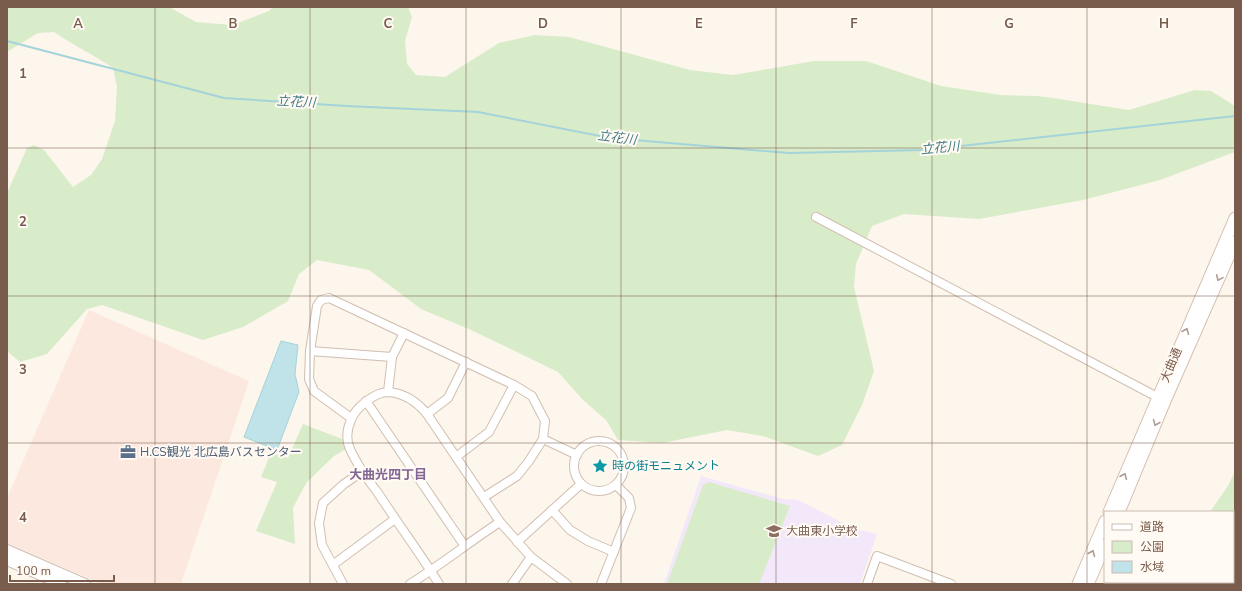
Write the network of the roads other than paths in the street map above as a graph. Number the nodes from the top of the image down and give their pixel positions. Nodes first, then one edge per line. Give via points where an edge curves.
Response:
1 (816, 217) dead end
2 (1235, 218) edge
3 (1235, 242) edge
4 (404, 333) junction
5 (310, 352) junction
6 (392, 357) junction
7 (466, 362) junction
8 (514, 385) junction
9 (388, 392) junction
10 (1161, 399) junction
11 (366, 401) junction
12 (427, 414) junction
13 (351, 418) junction
14 (542, 439) junction
15 (577, 455) junction
16 (456, 457) junction
17 (363, 471) junction
18 (581, 484) junction
19 (616, 486) junction
20 (484, 497) junction
21 (552, 510) junction
22 (1109, 511) edge
23 (1119, 511) edge
24 (395, 519) junction
25 (500, 522) junction
26 (1104, 523) edge
27 (516, 542) junction
28 (464, 545) junction
29 (1104, 547) edge
30 (7, 550) edge
31 (614, 552) junction
32 (531, 557) junction
33 (7, 560) edge
34 (334, 564) junction
35 (431, 571) junction
36 (61, 584) edge
37 (85, 584) edge
38 (343, 584) edge
39 (410, 584) edge
40 (439, 584) edge
41 (512, 584) edge
42 (567, 584) edge
43 (601, 584) edge
44 (867, 584) edge
45 (951, 584) edge
46 (1078, 584) edge
47 (1088, 584) edge

1 - 10 street
10 -> 2 main road, 大曲通
3 -> 10 main road, 大曲通
4 - 5 street via 329,298 321,300 316,306
4 - 6 street
4 - 7 street
5 - 6 street
5 - 13 street via 309,380 314,391
6 - 9 street
7 - 8 street
7 - 12 street via 448,398
8 - 14 street via 532,396 545,421
8 - 16 street via 488,432
9 - 11 street
9 - 12 street via 410,398
22 -> 10 main road, 大曲通
10 -> 23 main road, 大曲通
11 - 13 street
11 - 28 street
12 - 16 street
13 - 17 street via 347,434 350,449
14 - 15 street
14 - 20 street via 530,461 517,476
15 - 18 street via 574,470
15 - 19 street via 581,448 596,441 608,442 618,449 625,463 624,472
16 - 20 street
17 - 24 street
17 - 34 street via 344,484 324,503 319,523 322,544
18 - 19 street via 587,489 602,492
18 - 21 street
19 - 31 street via 629,498 631,508
20 - 25 street
21 - 27 street
21 - 31 street via 570,530
24 - 34 street
24 - 35 street
25 - 27 street
25 - 28 street
46 -> 26 main road
27 - 32 street
28 - 35 street
29 - 47 main road
30 - 37 street
31 - 43 street
32 - 41 street
32 - 42 street
33 - 36 street
34 - 38 street
35 - 39 street
35 - 40 street
44 - 45 street via 877,556

